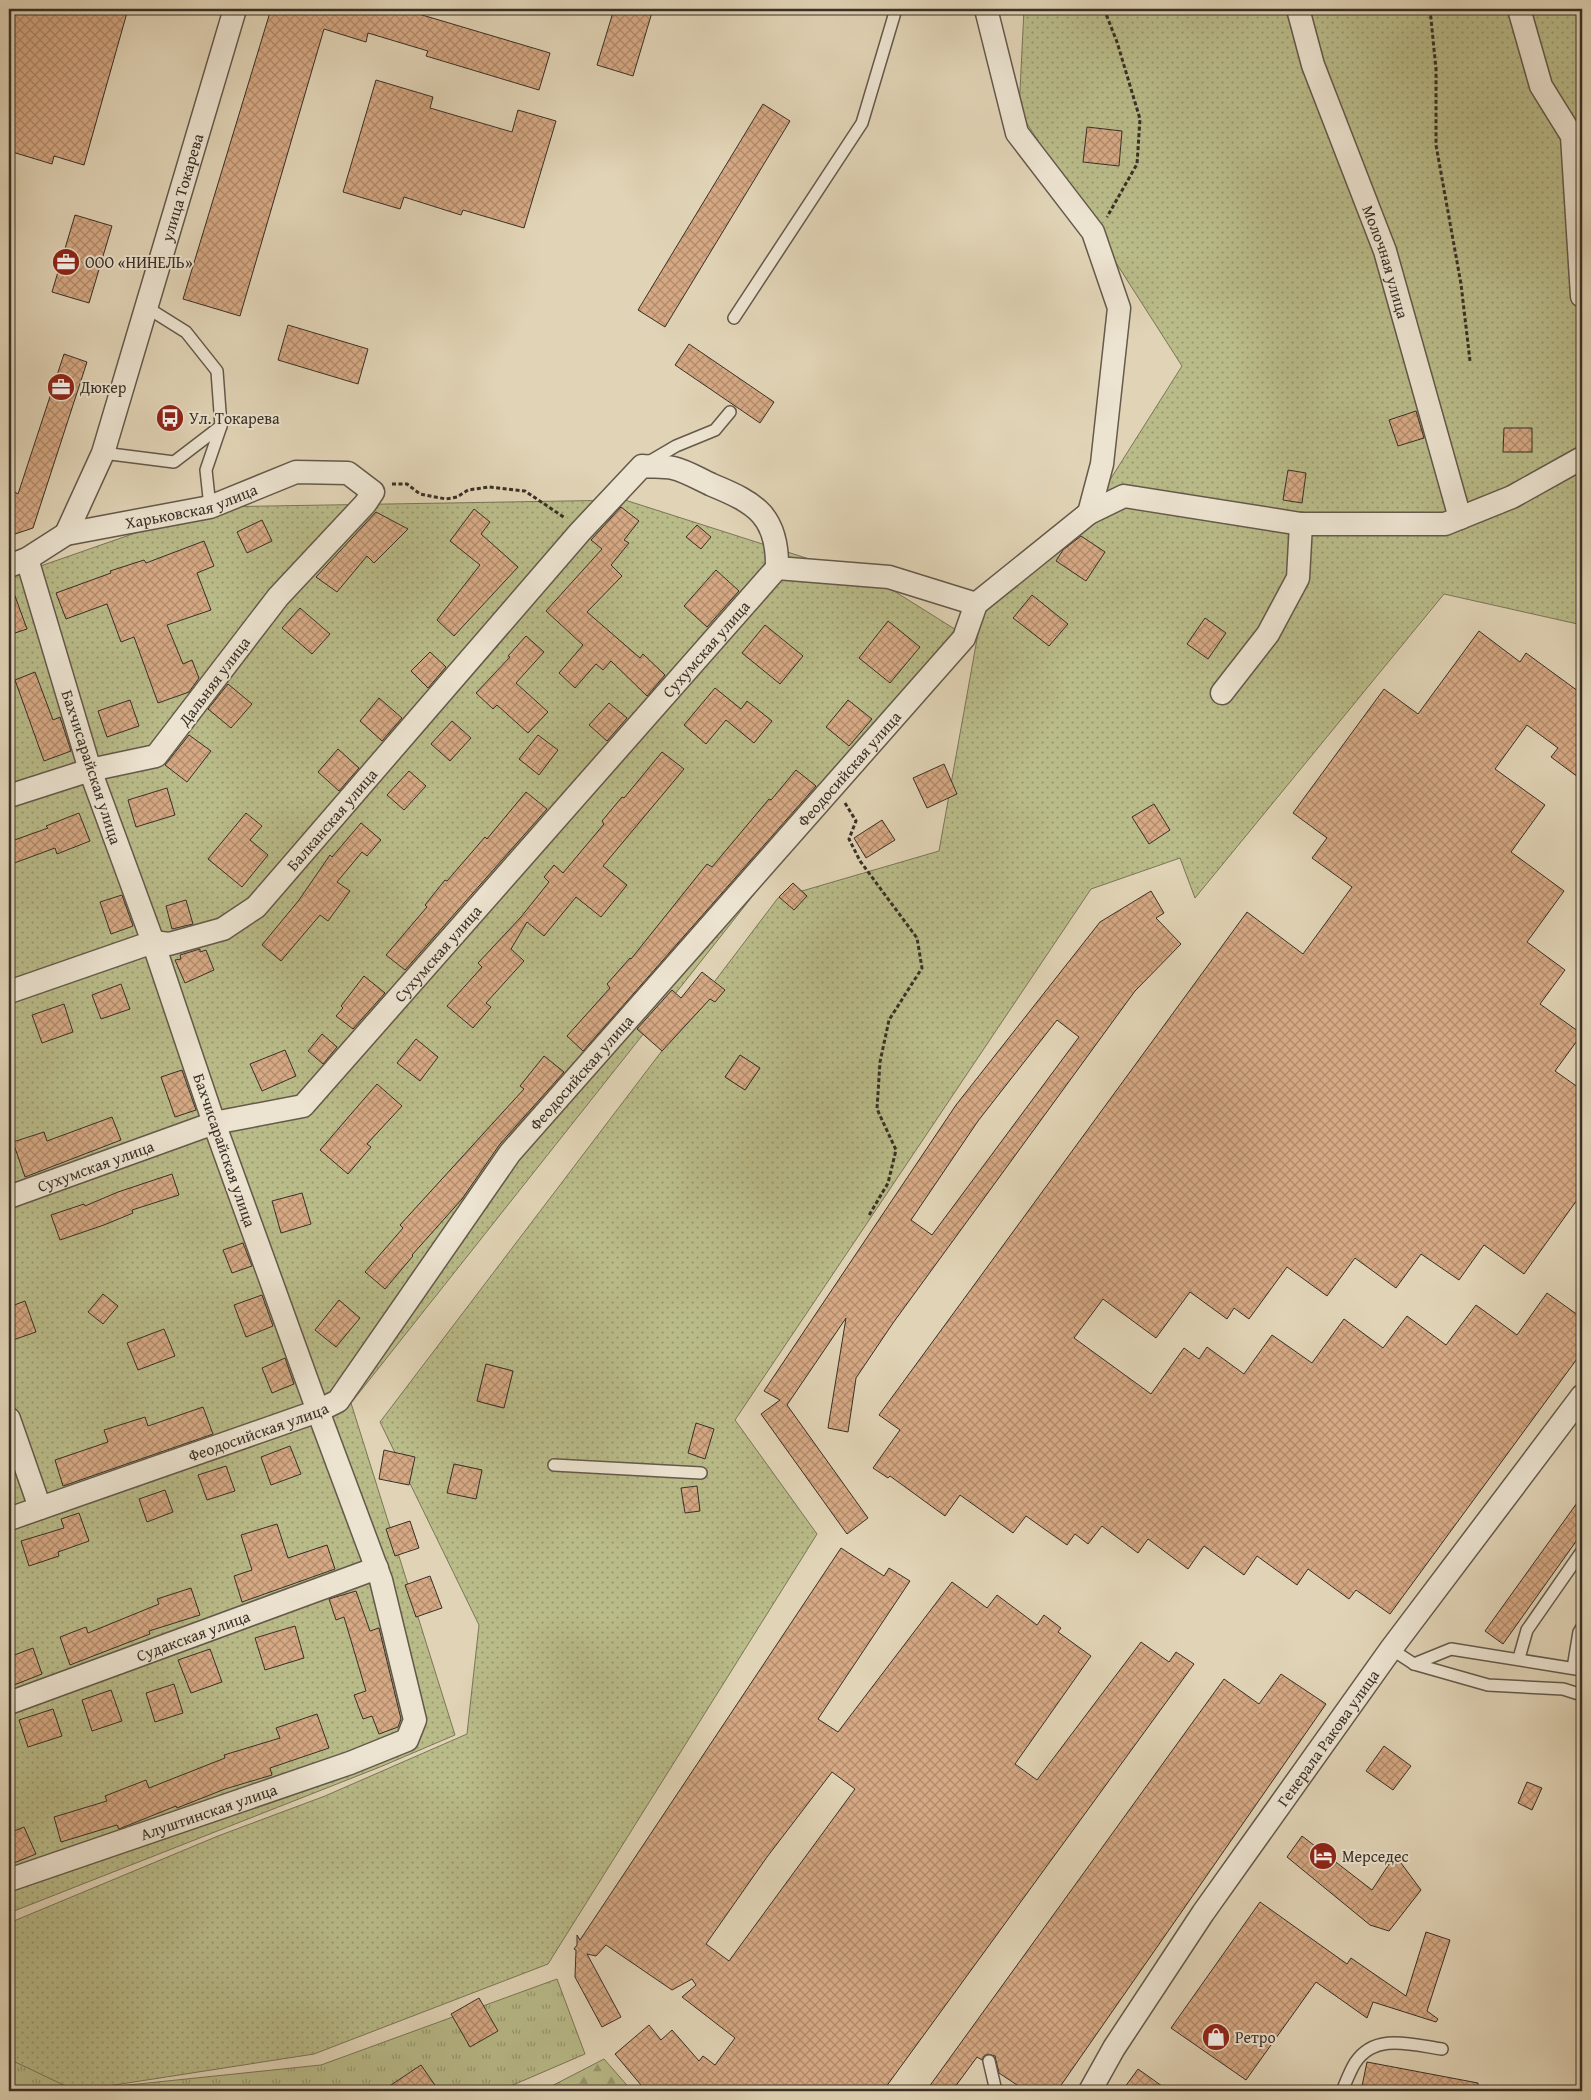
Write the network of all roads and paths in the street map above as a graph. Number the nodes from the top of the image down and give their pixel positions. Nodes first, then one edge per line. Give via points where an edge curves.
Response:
1 (234, 9) edge
2 (896, 9) edge
3 (986, 9) edge
4 (1104, 9) edge
5 (1298, 9) edge
6 (1430, 9) edge
7 (1519, 9) edge
8 (1093, 232) junction
9 (1582, 296) edge
10 (146, 306) junction
11 (734, 318) dead end
12 (1470, 362) dead end
13 (730, 412) dead end
14 (221, 426) junction
15 (103, 452) junction
16 (1582, 458) edge
17 (642, 466) junction
18 (368, 488) junction
19 (210, 507) junction
20 (1089, 513) junction
21 (1460, 518) junction
22 (1301, 524) junction
23 (580, 532) junction
24 (66, 534) junction
25 (18, 562) edge
26 (777, 568) junction
27 (976, 604) junction
28 (1222, 694) dead end
29 (90, 770) junction
30 (834, 786) junction
31 (9, 796) edge
32 (153, 942) junction
33 (9, 992) edge
34 (214, 1123) junction
35 (9, 1197) edge
36 (868, 1217) dead end
37 (1582, 1396) edge
38 (318, 1411) junction
39 (9, 1419) edge
40 (554, 1465) dead end
41 (700, 1474) dead end
42 (40, 1508) junction
43 (9, 1520) edge
44 (1582, 1550) edge
45 (377, 1568) junction
46 (1582, 1628) edge
47 (1391, 1649) junction
48 (1519, 1658) junction
49 (1414, 1664) junction
50 (1577, 1669) edge
51 (1582, 1695) edge
52 (9, 1703) edge
53 (407, 1740) joint
54 (9, 1880) edge
55 (1442, 2049) dead end
56 (989, 2061) dead end
57 (996, 2091) edge
58 (1090, 2091) edge
59 (1342, 2091) edge

1 - 10 street, улица Токарева
2 - 11 lane via 862,123
3 - 8 street via 1017,133
4 - 8 path via 1140,119 1137,164 1107,217
5 - 21 street, Молочная улица via 1313,65 1386,251
6 - 12 path via 1436,69 1436,145 1461,284
7 - 9 street via 1541,86 1572,136
8 - 20 street via 1119,308 1102,464
10 - 14 lane via 186,332 217,371
10 - 15 street, улица Токарева
13 - 17 lane via 715,430 676,446
14 - 15 lane via 174,462
14 - 19 lane via 206,470
15 - 24 street, улица Токарева
16 - 21 street via 1512,497
17 - 23 street, Балканская улица
17 - 26 street via 673,468 750,502 773,531
18 - 19 street, Харьковская улица via 348,473 296,472
18 - 23 path via 407,484 420,494 446,499 468,490 489,487 525,491
18 - 29 street, Дальняя улица via 365,504 278,597 156,756
19 - 24 street, Харьковская улица
20 - 22 street via 1124,496
20 - 27 street
21 - 22 street via 1444,524
22 - 28 street via 1298,578 1268,634
23 - 32 street, Балканская улица via 256,907 223,929 169,944
24 - 25 street, Харьковская улица
25 - 29 street, Бахчисарайская улица
26 - 27 street via 889,578
26 - 34 street, Сухумская улица via 303,1106
27 - 30 street, Феодосийская улица via 964,638
29 - 31 street, Дальняя улица
29 - 32 street, Бахчисарайская улица
30 - 36 path via 856,821 849,839 860,861 917,938 922,968 889,1020 880,1062 877,1109 896,1150 888,1183
30 - 38 street, Феодосийская улица via 510,1153 338,1401
32 - 33 street, Балканская улица
32 - 34 street, Бахчисарайская улица
34 - 35 street, Сухумская улица
34 - 38 street, Бахчисарайская улица
37 - 47 street, Генерала Ракова улица
38 - 42 street, Феодосийская улица
38 - 45 street, Бахчисарайская улица
39 - 42 street
40 - 41 lane
42 - 43 street, Феодосийская улица
44 - 48 lane via 1527,1630
45 - 52 street, Судакская улица
45 - 53 street, Бахчисарайская улица via 415,1720
46 - 50 lane
47 - 49 lane
47 - 58 street, Генерала Ракова улица via 1203,1913 1114,2048
48 - 49 lane via 1451,1649
48 - 50 lane
49 - 51 lane via 1488,1685 1563,1689
53 - 54 street, Алуштинская улица via 350,1763
55 - 59 lane via 1396,2042 1378,2043 1356,2062
56 - 57 lane

